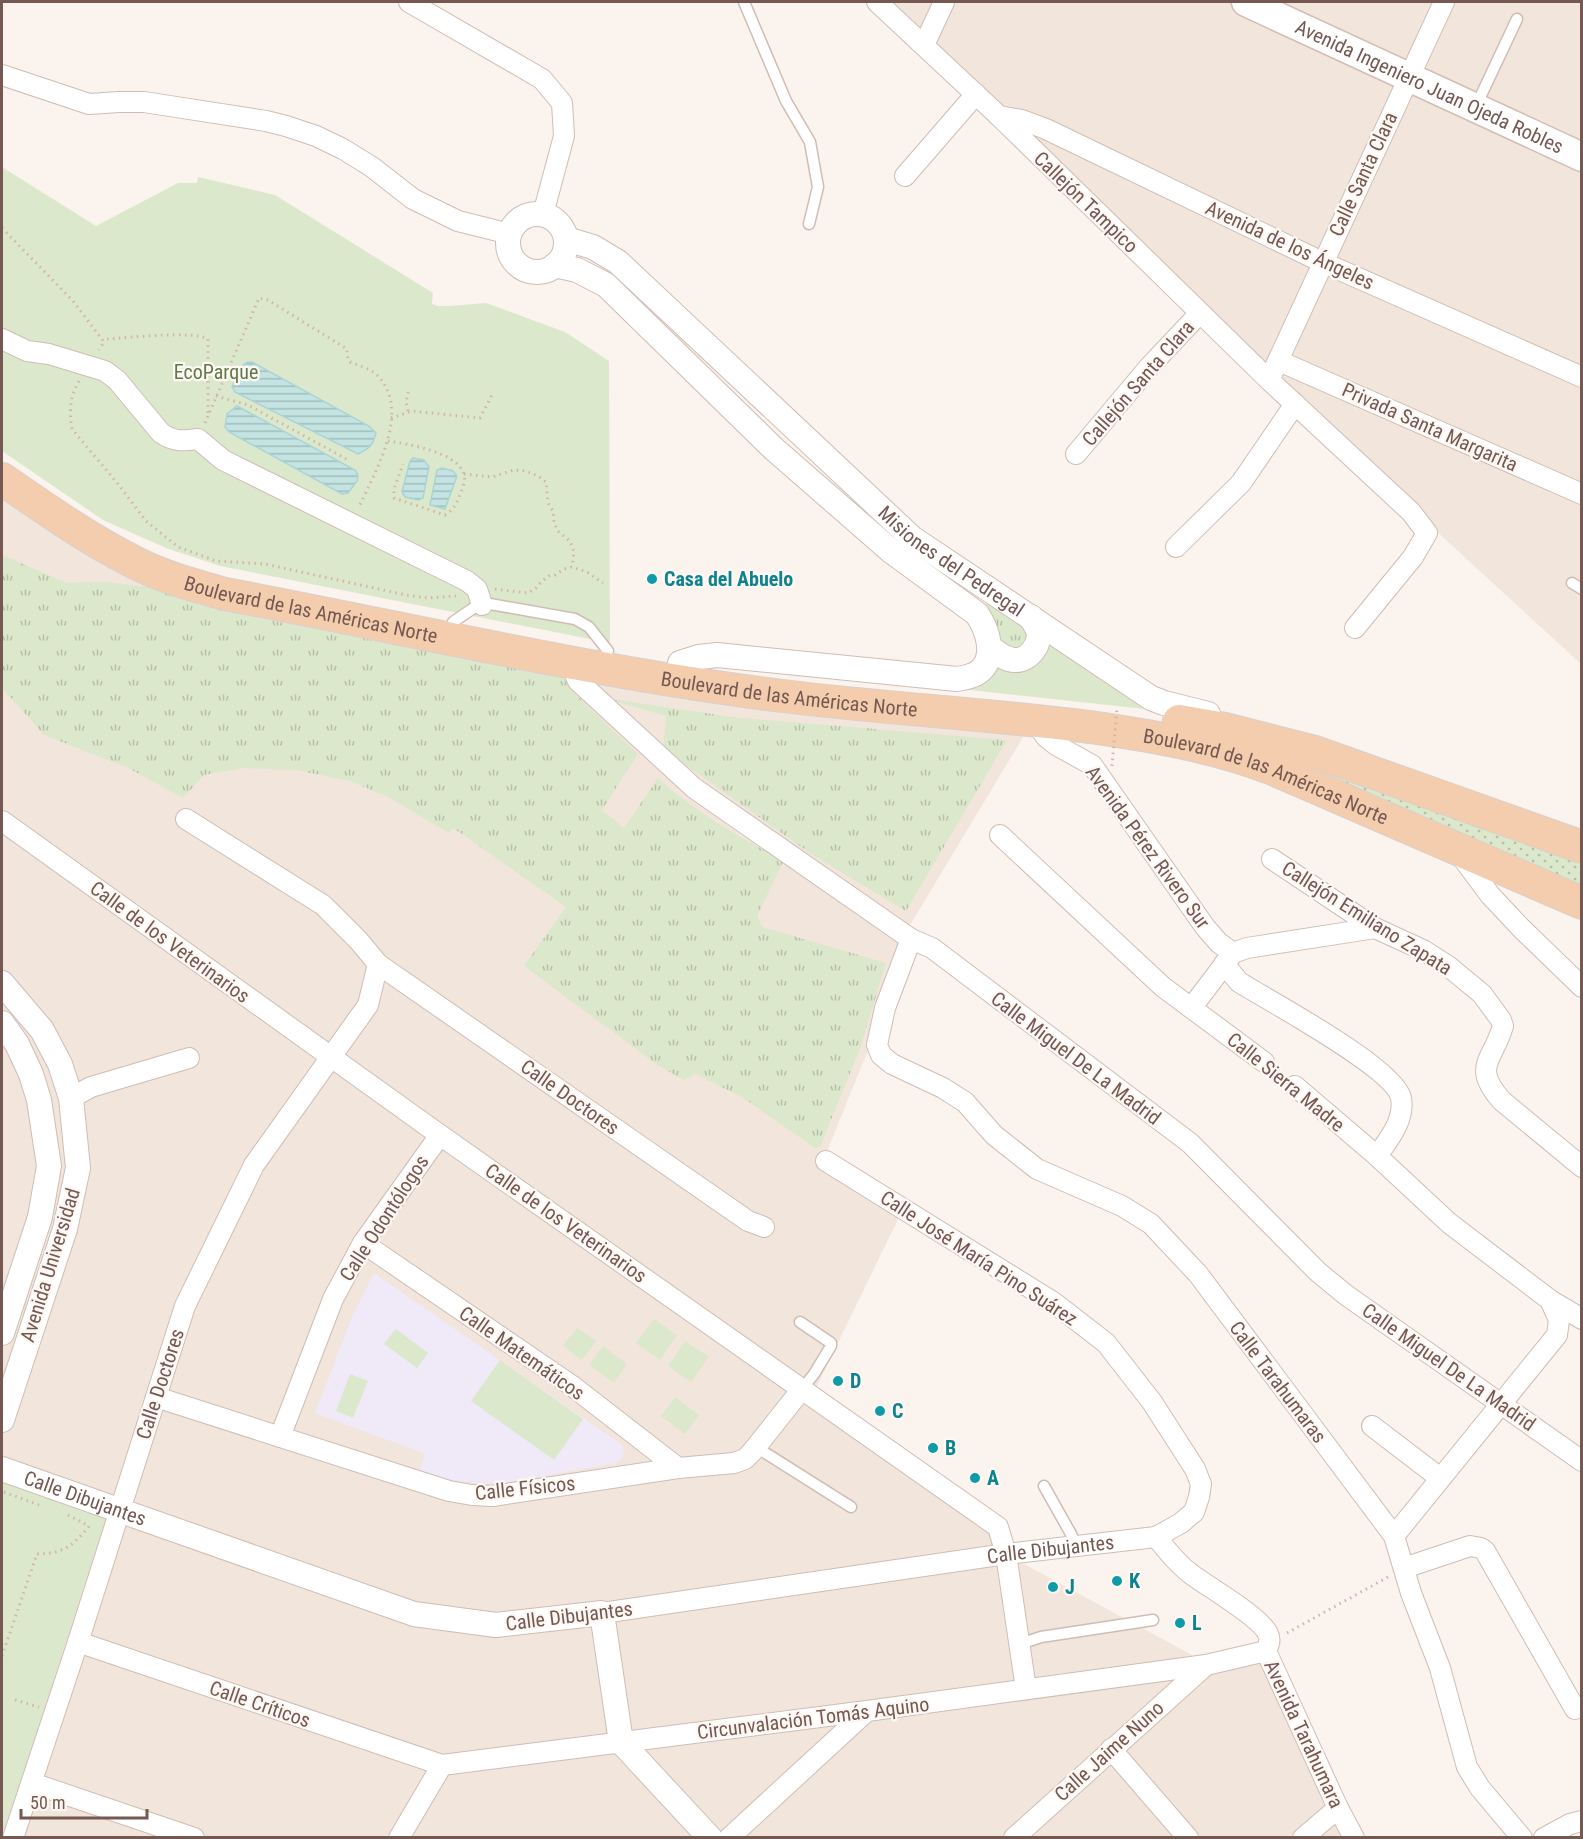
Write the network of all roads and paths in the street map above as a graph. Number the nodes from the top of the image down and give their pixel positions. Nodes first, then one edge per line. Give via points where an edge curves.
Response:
1 (409, 2) edge
2 (744, 2) edge
3 (877, 2) edge
4 (944, 2) edge
5 (1246, 2) edge
6 (1444, 2) edge
7 (1517, 19) dead end
8 (924, 45) junction
9 (2, 75) edge
10 (1409, 76) junction
11 (976, 94) junction
12 (1476, 106) junction
13 (999, 116) junction
14 (1581, 157) edge
15 (905, 176) dead end
16 (543, 214) junction
17 (809, 224) dead end
18 (2, 228) edge
19 (510, 234) junction
20 (566, 238) junction
21 (1322, 262) junction
22 (555, 265) junction
23 (1200, 313) junction
24 (2, 339) edge
25 (107, 339) dead end
26 (1279, 361) junction
27 (88, 367) junction
28 (1581, 377) edge
29 (1269, 380) junction
30 (409, 388) dead end
31 (493, 393) dead end
32 (216, 396) junction
33 (1295, 404) junction
34 (408, 411) junction
35 (208, 415) junction
36 (391, 418) junction
37 (795, 428) junction
38 (198, 438) junction
39 (388, 441) junction
40 (774, 449) junction
41 (1076, 454) dead end
42 (2, 459) edge
43 (350, 461) dead end
44 (403, 464) dead end
45 (464, 474) junction
46 (2, 479) edge
47 (1581, 494) edge
48 (359, 507) dead end
49 (1176, 547) dead end
50 (572, 567) junction
51 (603, 583) dead end
52 (480, 599) junction
53 (1031, 617) junction
54 (453, 622) junction
55 (1355, 628) dead end
56 (989, 647) junction
57 (608, 651) junction
58 (569, 661) junction
59 (680, 663) junction
60 (1117, 709) dead end
61 (1034, 720) junction
62 (1112, 766) dead end
63 (1396, 780) junction
64 (186, 819) dead end
65 (2, 821) edge
66 (1000, 835) dead end
67 (1454, 847) junction
68 (1581, 847) edge
69 (1272, 860) dead end
70 (1581, 903) edge
71 (1375, 928) junction
72 (911, 939) junction
73 (1228, 959) junction
74 (378, 964) junction
75 (2, 983) edge
76 (1581, 987) edge
77 (1192, 1007) junction
78 (2, 1023) edge
79 (329, 1057) junction
80 (189, 1058) dead end
81 (1264, 1062) dead end
82 (1295, 1086) dead end
83 (70, 1098) junction
84 (440, 1135) junction
85 (1377, 1156) junction
86 (826, 1161) dead end
87 (1581, 1167) edge
88 (764, 1227) dead end
89 (363, 1244) junction
90 (1550, 1300) junction
91 (1581, 1318) edge
92 (801, 1322) dead end
93 (2, 1333) edge
94 (802, 1389) junction
95 (156, 1397) junction
96 (1502, 1403) junction
97 (2, 1420) edge
98 (1372, 1426) dead end
99 (280, 1437) junction
100 (756, 1447) junction
101 (1581, 1461) edge
102 (678, 1468) junction
103 (2, 1469) edge
104 (1440, 1478) junction
105 (1044, 1486) dead end
106 (4, 1494) dead end
107 (851, 1507) dead end
108 (48, 1508) dead end
109 (121, 1510) junction
110 (59, 1512) dead end
111 (94, 1520) dead end
112 (90, 1526) junction
113 (1394, 1536) junction
114 (1156, 1537) junction
115 (1076, 1546) junction
116 (1006, 1554) junction
117 (1404, 1568) junction
118 (602, 1613) junction
119 (1153, 1620) dead end
120 (78, 1642) junction
121 (1020, 1644) junction
122 (1268, 1647) junction
123 (2, 1656) edge
124 (1206, 1665) junction
125 (1026, 1689) junction
126 (15, 1700) dead end
127 (42, 1708) dead end
128 (1575, 1709) dead end
129 (867, 1712) junction
130 (621, 1742) junction
131 (1110, 1749) junction
132 (442, 1765) junction
133 (32, 1783) junction
134 (1338, 1808) junction
135 (1581, 1821) edge
136 (13, 1838) edge
137 (194, 1838) edge
138 (399, 1838) edge
139 (710, 1838) edge
140 (729, 1838) edge
141 (1014, 1838) edge
142 (1188, 1838) edge
143 (1303, 1838) edge
144 (1354, 1838) edge
145 (1522, 1838) edge
146 (1544, 1838) edge

1 - 16 street via 542,79 562,103 564,136
2 - 17 lane via 786,101 810,142 818,187
3 - 8 street, Callejón Tampico
4 - 8 street
5 - 10 main road, Avenida Ingeniero Juan Ojeda Robles
6 - 10 street, Calle Santa Clara
7 - 12 lane
8 - 11 street, Callejón Tampico
9 - 19 street via 89,104 144,102 286,126 343,149 412,199 458,221
10 - 12 main road, Avenida Ingeniero Juan Ojeda Robles
10 - 21 street, Calle Santa Clara
11 - 13 street, Callejón Tampico
11 - 15 street
12 - 14 main road, Avenida Ingeniero Juan Ojeda Robles
13 - 21 street, Avenida de los Ángeles via 1046,129
13 - 23 street, Callejón Tampico
16 - 19 street via 526,216 513,226
16 - 20 street via 558,223
18 - 27 path via 73,301 104,342
19 - 22 street via 510,252 521,266 538,272
20 - 22 street via 562,258
20 - 37 street, Misiones del Pedregal via 593,247 618,262
21 - 26 street, Calle Santa Clara
21 - 28 street, Avenida de los Ángeles
22 - 40 street, Misiones del Pedregal via 577,270 606,285
23 - 29 street, Callejón Tampico
23 - 41 street, Callejón Santa Clara
24 - 27 street via 27,351
25 - 35 path via 207,339
26 - 29 street, Calle Santa Clara
26 - 47 street, Privada Santa Margarita
27 - 38 street via 105,371 117,380 169,439
27 - 52 path via 72,392 72,429 146,521 178,547 216,561 265,564 406,595
29 - 33 street, Callejón Tampico
30 - 34 path
31 - 34 path via 480,418
32 - 35 path
32 - 36 path via 259,297 347,349 350,362 378,377 389,393
32 - 43 path via 248,405
33 - 49 street via 1241,483
33 - 55 street, Callejón Tampico via 1411,512 1427,533 1413,557
34 - 36 path
35 - 38 path
36 - 39 path
37 - 40 street
37 - 53 street, Misiones del Pedregal via 912,538
38 - 52 street via 223,459 467,581
39 - 45 path via 441,453 457,462
39 - 48 path
40 - 56 street, Misiones del Pedregal via 891,551 977,614 986,628
42 - 54 main road, Boulevard de las Américas Norte via 84,514 153,550 216,573
44 - 45 path via 394,498 445,515 453,510
45 - 50 path via 492,477 514,470 526,471 546,482 554,523 574,552
46 - 58 main road, Boulevard de las Américas Norte via 131,561 186,583
50 - 51 path
50 - 52 path via 549,576 528,593 496,589
52 - 54 lane
52 - 57 lane via 575,619 589,627
53 - 56 street via 1039,632 1038,644 1024,659 1003,657
53 - 63 street, Misiones del Pedregal via 1151,698 1348,747
54 - 57 main road, Boulevard de las Américas Norte
56 - 59 street via 987,661 980,671 957,680 717,655
57 - 59 main road, Boulevard de las Américas Norte
58 - 61 main road, Boulevard de las Américas Norte via 692,684 786,696
58 - 72 street, Calle Miguel De La Madrid via 578,681 694,788
59 - 63 main road, Boulevard de las Américas Norte via 1213,727 1316,752
60 - 62 path, bridge
61 - 67 main road, Boulevard de las Américas Norte via 1168,739 1238,756
61 - 73 street, Avenida Pérez Rivero Sur via 1056,745 1092,765
63 - 68 main road, Boulevard de las Américas Norte
64 - 74 street, Calle Doctores via 323,905
65 - 79 street, Calle de los Veterinarios
66 - 77 street, Calle Sierra Madre via 1163,987
67 - 70 main road, Boulevard de las Américas Norte
67 - 76 street via 1490,895
69 - 71 street, Callejón Emiliano Zapata
71 - 73 street via 1247,948
71 - 87 street, Callejón Emiliano Zapata via 1423,950 1482,994 1503,1026 1485,1068 1486,1079 1502,1101
72 - 96 street, Calle Miguel De La Madrid via 932,948 1190,1143 1318,1272
72 - 113 street, Calle Tarahumaras via 885,1008 877,1045 881,1055 964,1102 994,1135 1037,1169 1122,1206 1151,1224 1198,1274
73 - 77 street
73 - 85 street, Avenida Pérez Rivero Sur via 1239,982 1367,1060 1398,1089 1398,1124
74 - 79 street, Calle Doctores via 368,1005
74 - 88 street, Calle Doctores via 748,1221
75 - 83 street, Avenida Universidad via 42,1030 60,1064
77 - 81 street, Calle Sierra Madre
78 - 93 street, Avenida Universidad via 32,1074 49,1166 40,1217
79 - 84 street, Calle de los Veterinarios
79 - 95 street, Calle Doctores via 254,1165 185,1306
80 - 83 street
82 - 85 street, Calle Sierra Madre
83 - 97 street, Avenida Universidad via 78,1168 65,1229
84 - 89 street, Calle Odontólogos
84 - 94 street, Calle de los Veterinarios
85 - 90 street, Calle Sierra Madre via 1449,1223
86 - 114 street, Calle José María Pino Suárez via 1053,1302 1106,1343 1152,1402 1201,1484 1194,1512
89 - 99 street, Calle Odontólogos via 333,1299
89 - 102 street, Calle Matemáticos via 571,1385
90 - 91 street, Calle Sierra Madre
90 - 96 street via 1558,1320 1557,1335
92 - 94 lane via 831,1343
94 - 100 street, Calle Físicos
94 - 116 street, Calle de los Veterinarios via 998,1527
95 - 99 street, Calle Físicos
95 - 109 street, Calle Doctores
96 - 101 street, Calle Miguel De La Madrid
96 - 104 street
98 - 104 street
99 - 102 street, Calle Físicos via 472,1496
100 - 102 street, Calle Físicos via 745,1459 734,1463
100 - 107 lane
103 - 109 street, Calle Dibujantes
104 - 113 street
105 - 115 lane
106 - 108 path
109 - 118 street, Calle Dibujantes via 414,1614 496,1625
109 - 120 street, Calle Doctores
110 - 112 path
111 - 112 path
112 - 123 path via 72,1545 55,1554 37,1554
113 - 117 street, Calle Tarahumaras
114 - 115 street, Calle Dibujantes
114 - 122 street, Avenida Tarahumara via 1191,1574 1265,1628
115 - 116 street, Calle Dibujantes
116 - 118 street, Calle Dibujantes
116 - 121 street, Calle de los Veterinarios
117 - 122 path
117 - 128 street via 1470,1546 1485,1551
117 - 145 street, Calle Tarahumaras via 1440,1668 1467,1767
118 - 130 street
119 - 121 lane via 1041,1637
120 - 132 street, Calle Críticos
120 - 133 street, Calle Doctores
121 - 125 street, Calle de los Veterinarios
122 - 124 street, Circunvalación Tomás Aquino
122 - 134 street, Avenida Tarahumara
124 - 125 street, Circunvalación Tomás Aquino
124 - 131 street, Calle Jaime Nuno
125 - 129 street, Circunvalación Tomás Aquino
126 - 127 path
129 - 130 street, Circunvalación Tomás Aquino
129 - 140 street
130 - 132 street, Circunvalación Tomás Aquino
130 - 139 street
131 - 141 street, Calle Jaime Nuno
131 - 142 street
132 - 138 street
133 - 136 street, Calle Doctores
133 - 137 street
134 - 143 street
134 - 144 street, Avenida Tarahumara
135 - 146 street

